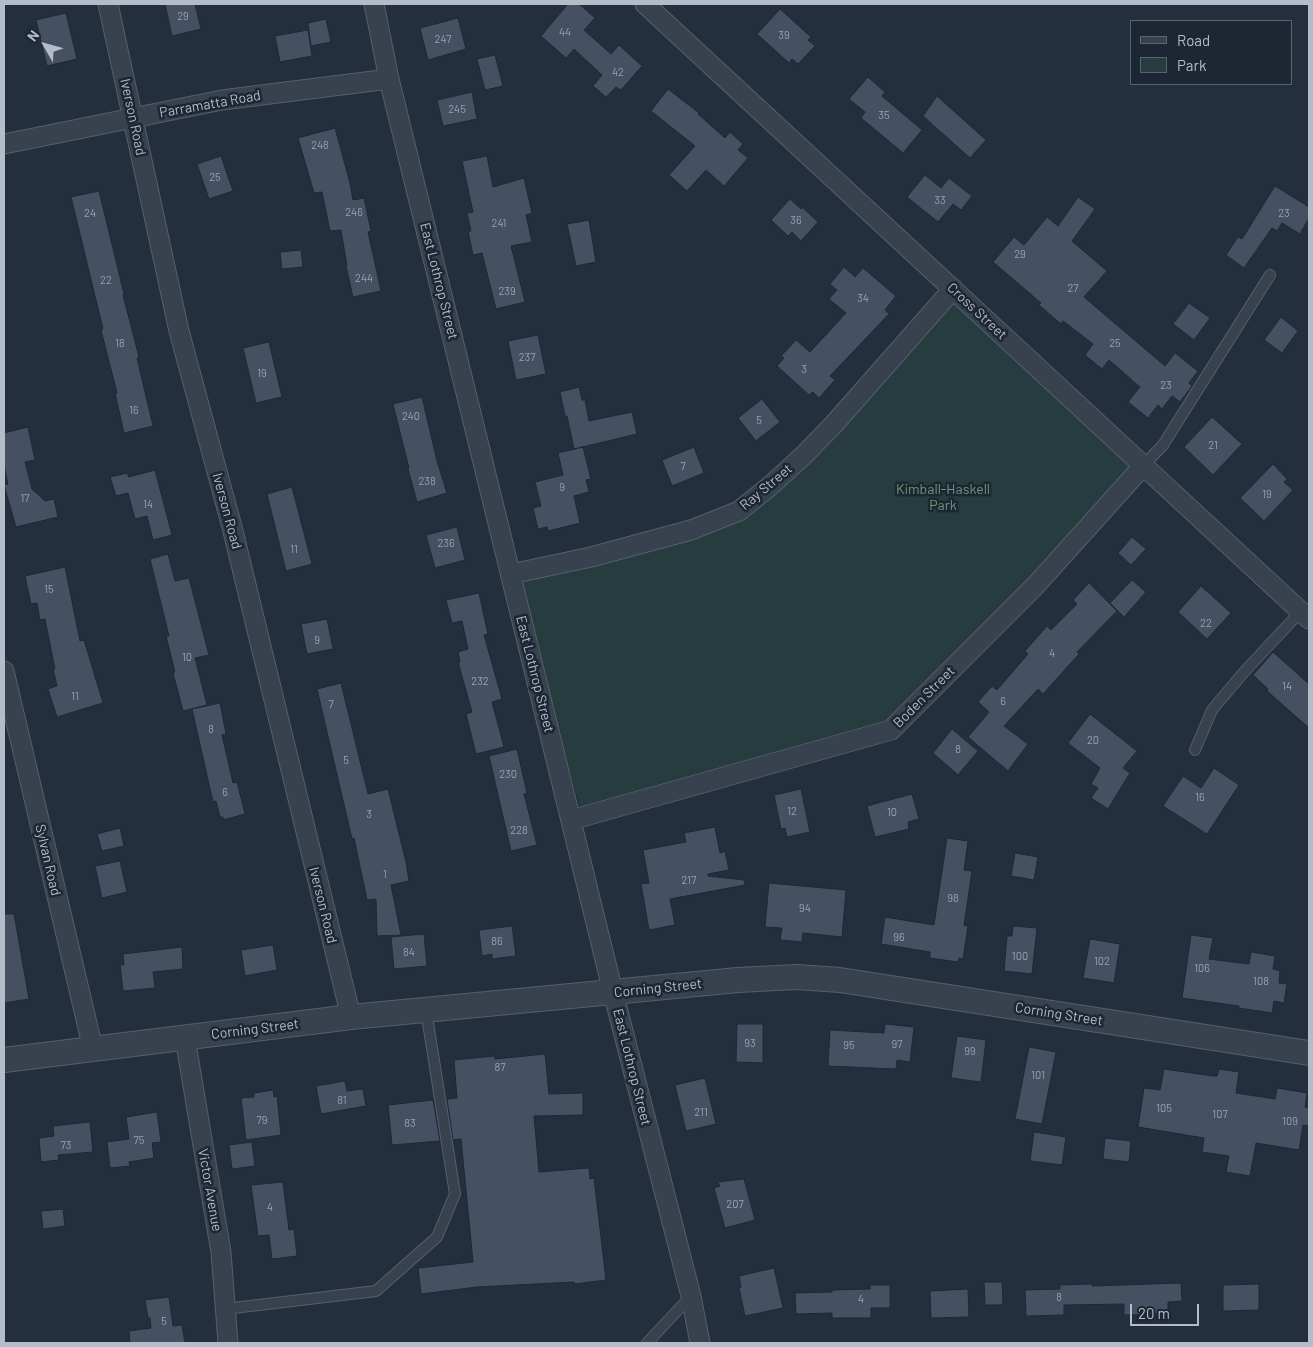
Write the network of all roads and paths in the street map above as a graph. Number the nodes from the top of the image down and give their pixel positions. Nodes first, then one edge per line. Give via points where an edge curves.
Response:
1 (108, 4) edge
2 (374, 4) edge
3 (645, 4) edge
4 (389, 79) junction
5 (133, 118) junction
6 (4, 144) edge
7 (1270, 275) dead end
8 (953, 289) junction
9 (1143, 466) junction
10 (511, 574) junction
11 (1305, 615) edge
12 (4, 670) edge
13 (1194, 750) dead end
14 (571, 820) junction
15 (613, 992) junction
16 (426, 1010) junction
17 (351, 1018) junction
18 (184, 1038) junction
19 (93, 1049) junction
20 (1309, 1053) edge
21 (4, 1060) edge
22 (692, 1296) junction
23 (225, 1309) junction
24 (228, 1343) edge
25 (647, 1343) edge
26 (700, 1343) edge

1 - 5 street, Iverson Road
2 - 4 street, East Lothrop Street
3 - 8 street, Cross Street
4 - 5 street, Parramatta Road via 222,100
4 - 10 street, East Lothrop Street
5 - 6 street, Parramatta Road
5 - 17 street, Iverson Road via 178,331 232,528
7 - 9 lane via 1163,445
8 - 9 street, Cross Street
8 - 10 street, Ray Street via 804,455 739,511 691,530
9 - 11 street, Cross Street
9 - 14 street, Boden Street via 1036,585 891,730
10 - 14 street, East Lothrop Street
11 - 13 lane via 1244,672 1212,710
12 - 19 street, Sylvan Road
14 - 15 street, East Lothrop Street
15 - 16 street, Corning Street
15 - 20 street, Corning Street via 738,980 840,980
15 - 22 street, East Lothrop Street
16 - 17 street, Corning Street
16 - 23 lane via 455,1194 437,1237 376,1291
17 - 18 street, Corning Street
18 - 19 street, Corning Street
18 - 23 street, Victor Avenue via 221,1252
19 - 21 street, Corning Street
22 - 25 lane
22 - 26 street, East Lothrop Street
23 - 24 street, Victor Avenue

